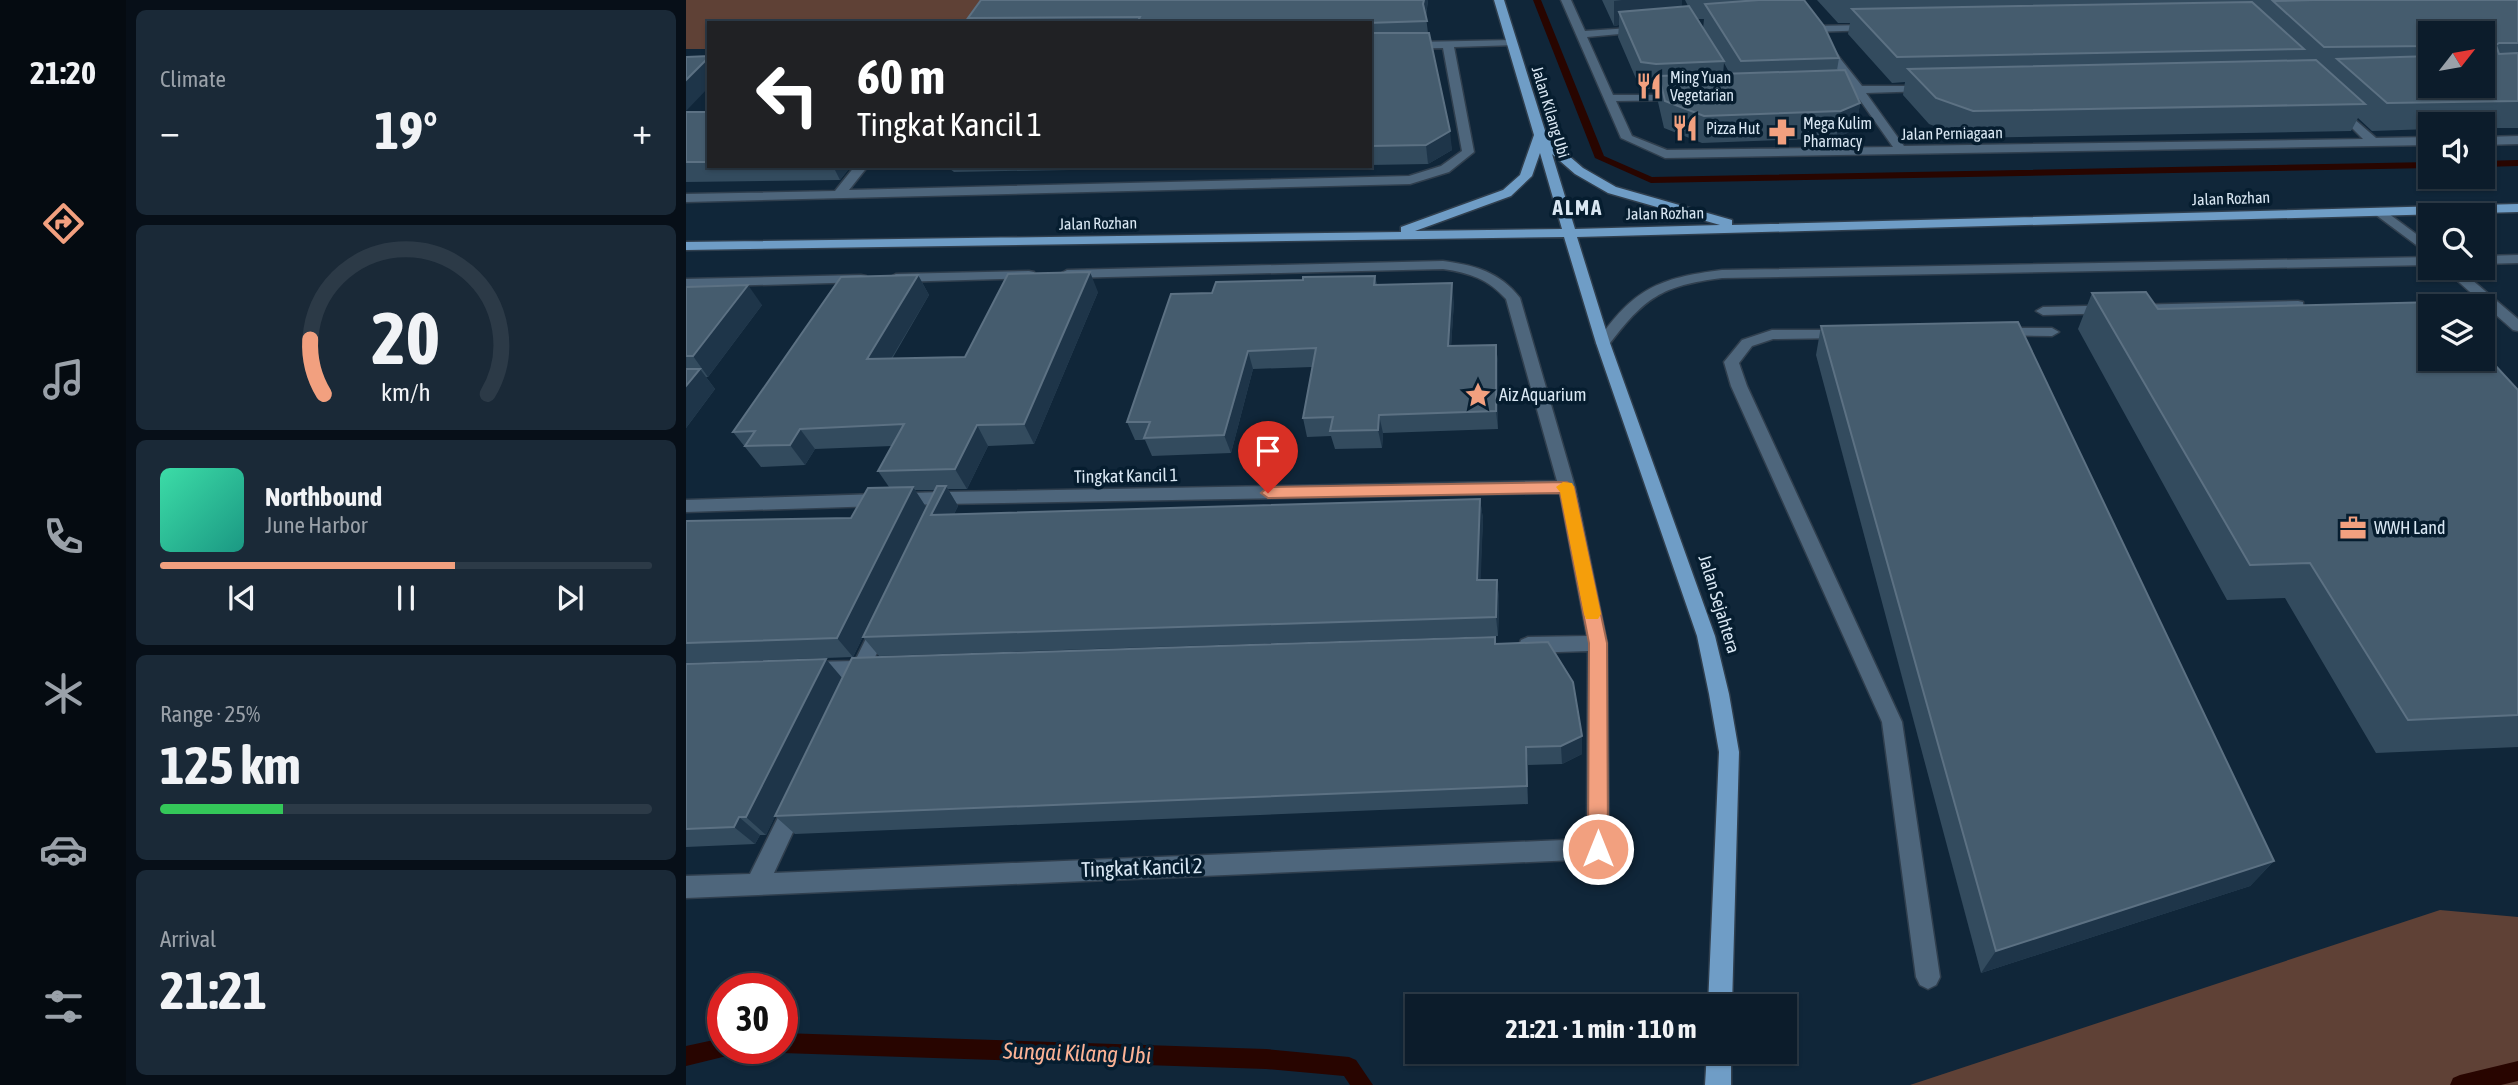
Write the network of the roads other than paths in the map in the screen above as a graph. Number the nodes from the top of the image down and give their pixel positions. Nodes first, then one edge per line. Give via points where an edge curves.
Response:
1 (1499, 0) edge
2 (1566, 0) edge
3 (1801, 16) edge
4 (1650, 28) edge
5 (1886, 28) edge
6 (1811, 29) junction
7 (1581, 34) junction
8 (1512, 43) junction
9 (1448, 44) junction
10 (1372, 46) edge
11 (1943, 88) edge
12 (1859, 90) junction
13 (1820, 91) edge
14 (1692, 96) edge
15 (2326, 97) edge
16 (1609, 99) junction
17 (1539, 136) junction
18 (2518, 140) edge
19 (2418, 141) edge
20 (2495, 141) edge
21 (2373, 142) junction
22 (1901, 150) junction
23 (860, 168) edge
24 (1331, 168) edge
25 (1333, 181) junction
26 (839, 194) junction
27 (686, 198) edge
28 (2518, 208) edge
29 (2381, 212) junction
30 (1746, 229) junction
31 (1570, 233) junction
32 (1390, 235) junction
33 (2418, 242) edge
34 (686, 246) edge
35 (2518, 259) edge
36 (2495, 260) edge
37 (2418, 261) edge
38 (2464, 280) edge
39 (686, 283) edge
40 (2319, 305) edge
41 (2500, 310) junction
42 (2518, 310) edge
43 (2043, 311) dead end
44 (2518, 327) edge
45 (2052, 332) dead end
46 (1986, 333) edge
47 (1866, 334) edge
48 (1603, 342) junction
49 (1567, 487) junction
50 (942, 498) junction
51 (686, 506) edge
52 (931, 523) edge
53 (890, 608) edge
54 (1598, 643) junction
55 (1514, 646) edge
56 (889, 667) edge
57 (861, 668) junction
58 (794, 670) edge
59 (849, 692) edge
60 (803, 788) edge
61 (757, 884) junction
62 (686, 887) edge
63 (1928, 977) dead end
64 (1720, 994) edge
65 (1718, 1064) edge
66 (1718, 1085) edge

1 - 8 main road, Jalan Kilang Ubi
2 - 7 street, Jalan Perniagaan
3 - 6 street
4 - 7 street
5 - 6 street
6 - 12 street
7 - 16 street, Jalan Perniagaan
8 - 9 street
8 - 17 main road, Jalan Kilang Ubi
9 - 10 street
9 - 25 street, Jalan Rozhan via 1468,152 1446,169 1410,180
11 - 12 street
12 - 13 street
12 - 22 street
14 - 16 street
15 - 21 street
16 - 22 street, Jalan Perniagaan via 1627,138 1665,154
17 - 30 main road via 1579,171 1612,190
17 - 31 main road, Jalan Kilang Ubi
17 - 32 main road via 1526,176 1507,193
18 - 20 street
19 - 21 street, Jalan Perniagaan
21 - 22 street, Jalan Perniagaan
23 - 26 street
24 - 25 street
25 - 26 street, Jalan Rozhan
26 - 27 street, Jalan Rozhan
28 - 29 main road, Jalan Rozhan
29 - 30 main road, Jalan Rozhan
29 - 33 street
30 - 31 main road, Jalan Rozhan
31 - 32 main road, Jalan Rozhan
31 - 48 main road, Jalan Sejahtera
32 - 34 main road, Jalan Rozhan
35 - 36 street
37 - 48 street via 1722,274 1665,283 1645,294 1627,309
38 - 41 street
39 - 49 street via 1443,265 1476,269 1498,280 1513,298
40 - 43 street
41 - 42 street
41 - 44 street
45 - 46 street
47 - 63 street via 1772,335 1747,342 1731,362 1892,722
48 - 64 main road, Jalan Sejahtera via 1706,636 1719,694 1729,752
49 - 50 street, Tingkat Kancil 1
49 - 54 street
50 - 51 street, Tingkat Kancil 1
50 - 52 street
53 - 57 street
54 - 55 street
54 - 61 street, Tingkat Kancil 2 via 1598,849
56 - 57 street
57 - 58 street
57 - 59 street
60 - 61 street
61 - 62 street, Tingkat Kancil 2
65 - 66 main road

